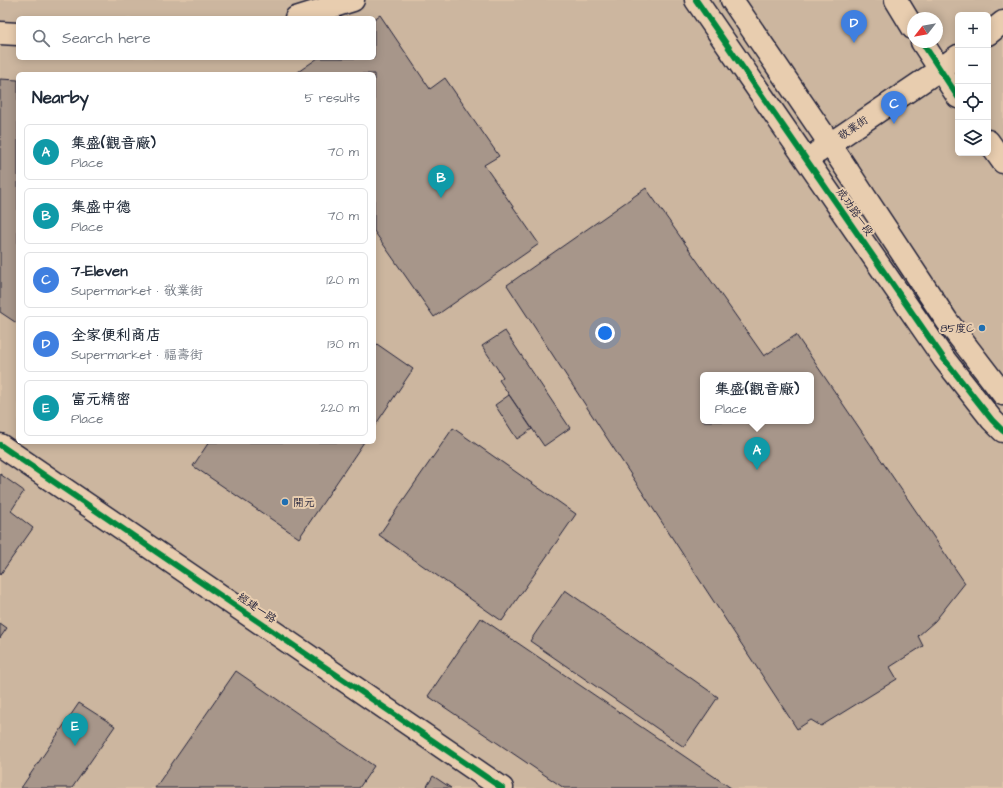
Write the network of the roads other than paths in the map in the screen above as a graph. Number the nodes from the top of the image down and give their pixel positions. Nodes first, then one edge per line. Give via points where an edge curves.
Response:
1 (353, 0) edge
2 (696, 0) edge
3 (732, 0) edge
4 (896, 0) edge
5 (302, 16) edge
6 (907, 18) edge
7 (1003, 22) edge
8 (991, 32) edge
9 (0, 33) edge
10 (16, 34) edge
11 (926, 48) edge
12 (955, 58) edge
13 (939, 70) junction
14 (955, 93) edge
15 (830, 144) junction
16 (991, 145) edge
17 (807, 160) junction
18 (1003, 162) edge
19 (1003, 394) edge
20 (1003, 431) edge
21 (0, 445) edge
22 (502, 788) edge

1 - 5 street
2 - 17 street, 成功路一段
3 - 15 street, 成功路一段
4 - 6 street
7 - 8 street
9 - 10 street
11 - 13 street
12 - 13 street, 敬業街
13 - 14 street
13 - 15 street, 敬業街
15 - 17 street, 敬業街
15 - 19 street, 成功路一段 via 947,321
16 - 18 street
17 - 20 street, 成功路一段 via 944,359
21 - 22 street, 經建一路

